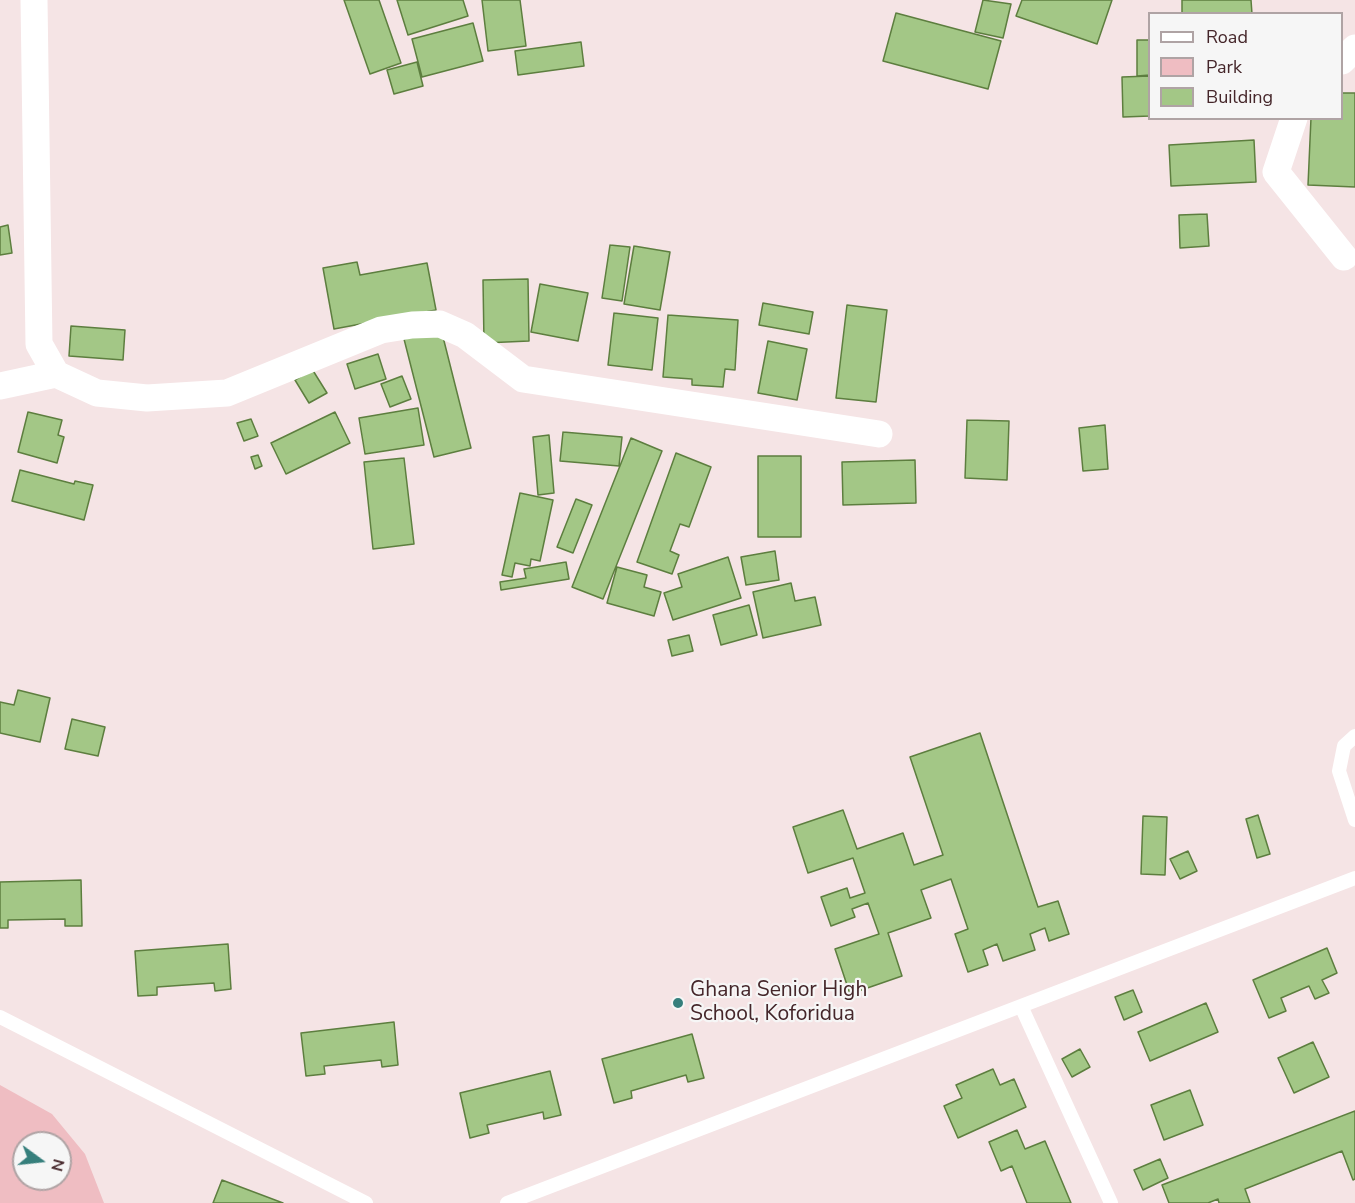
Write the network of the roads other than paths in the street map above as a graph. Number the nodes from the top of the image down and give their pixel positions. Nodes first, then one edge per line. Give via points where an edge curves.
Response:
1 (34, 0) edge
2 (1355, 48) edge
3 (1343, 59) edge
4 (1293, 120) edge
5 (1344, 257) dead end
6 (56, 374) junction
7 (0, 386) edge
8 (879, 434) dead end
9 (1355, 736) edge
10 (1355, 820) edge
11 (1355, 878) edge
12 (1021, 1006) junction
13 (0, 1017) edge
14 (366, 1203) edge
15 (507, 1203) edge
16 (1111, 1203) edge

1 - 6 street via 39,344
2 - 3 street
4 - 5 street via 1276,172
6 - 7 street
6 - 8 street via 97,393 147,398 227,393 381,330 440,324 465,334 523,379
9 - 10 lane via 1344,746 1339,771
11 - 12 lane
12 - 15 lane
12 - 16 lane
13 - 14 lane

